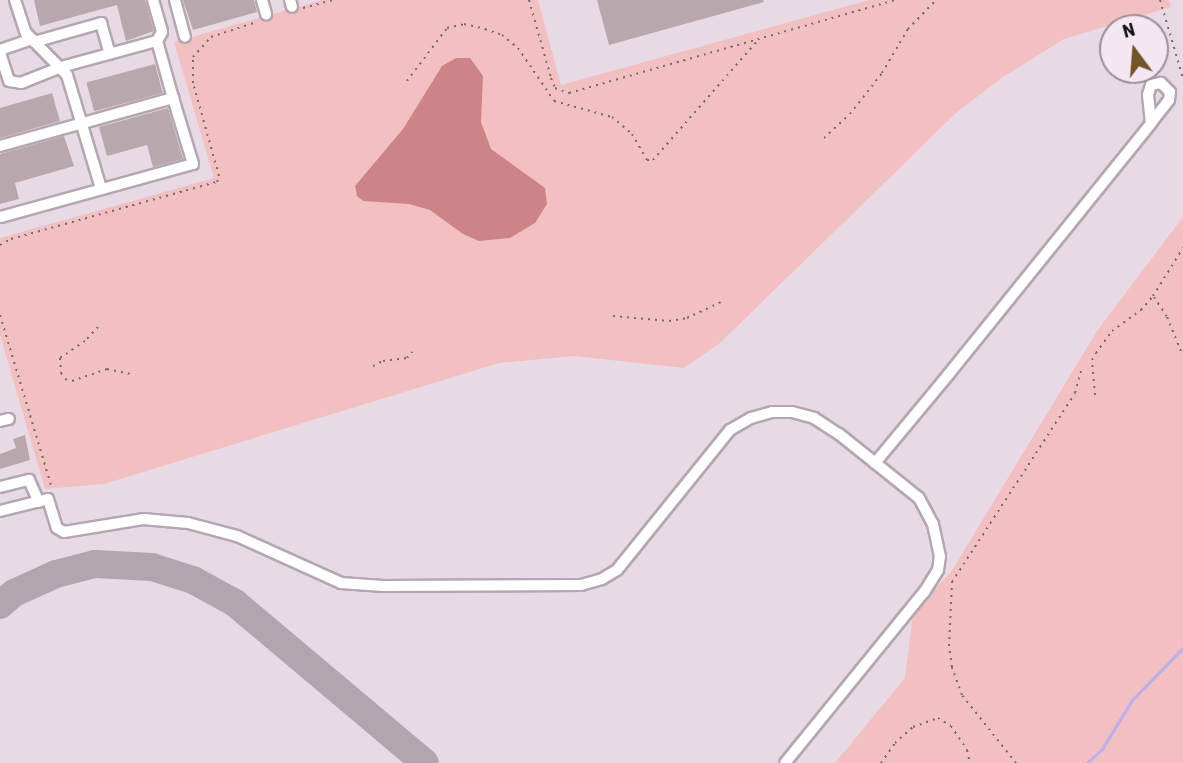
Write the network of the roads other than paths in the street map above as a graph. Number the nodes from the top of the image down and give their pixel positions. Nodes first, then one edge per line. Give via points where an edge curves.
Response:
1 (15, 0) edge
2 (153, 0) edge
3 (175, 0) edge
4 (262, 0) edge
5 (266, 14) dead end
6 (185, 37) dead end
7 (33, 41) junction
8 (157, 41) junction
9 (0, 51) edge
10 (110, 54) junction
11 (61, 67) junction
12 (173, 98) junction
13 (83, 122) junction
14 (1151, 123) dead end
15 (0, 146) edge
16 (101, 188) junction
17 (0, 217) edge
18 (875, 463) junction
19 (0, 487) edge
20 (43, 500) junction
21 (0, 511) edge
22 (785, 763) edge

1 - 7 street via 22,25
2 - 8 street via 162,32
3 - 6 street
4 - 5 street
7 - 9 street
7 - 10 street via 101,23
7 - 11 street
8 - 10 street
8 - 12 street
9 - 11 street via 9,81 21,83
10 - 11 street
11 - 13 street
12 - 13 street
12 - 16 street via 193,164
13 - 15 street
13 - 16 street
14 - 18 street
16 - 17 street
18 - 20 street via 814,418 772,412 751,418 730,430 617,570 603,579 561,587 341,583 237,536 188,523 143,519 64,532 57,528
18 - 22 street via 919,498 933,524 940,556 938,570
19 - 20 street via 29,480
20 - 21 street

